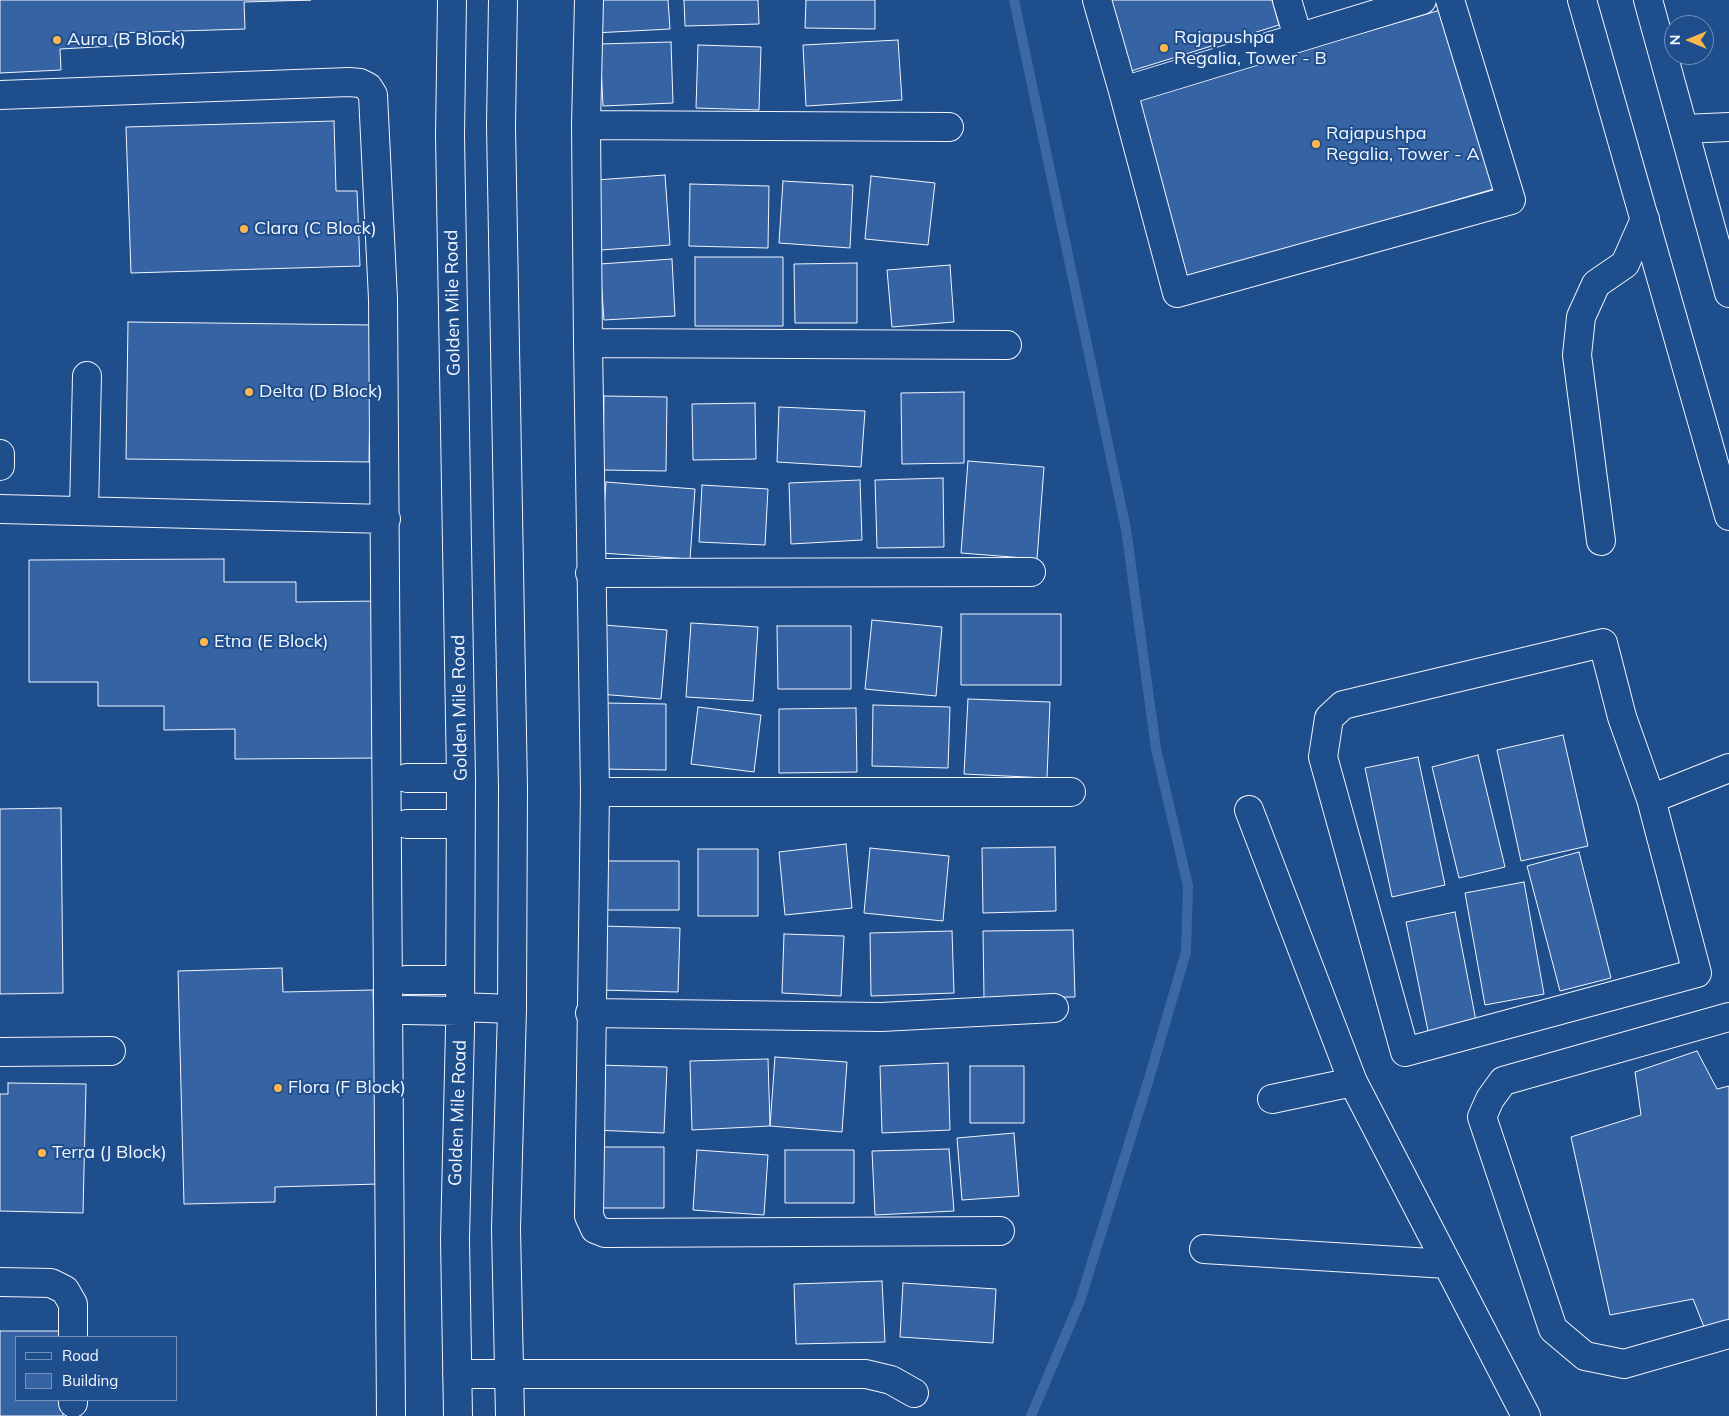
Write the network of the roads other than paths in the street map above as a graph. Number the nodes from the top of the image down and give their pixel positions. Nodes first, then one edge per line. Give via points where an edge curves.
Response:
1 (452, 0) edge
2 (503, 0) edge
3 (589, 0) edge
4 (1097, 0) edge
5 (1287, 0) edge
6 (1422, 0) edge
7 (1450, 0) edge
8 (1582, 0) edge
9 (1648, 0) edge
10 (1298, 37) junction
11 (1123, 91) junction
12 (0, 96) edge
13 (586, 125) junction
14 (949, 127) dead end
15 (1729, 127) edge
16 (1684, 130) junction
17 (1645, 219) junction
18 (1729, 293) edge
19 (588, 343) junction
20 (1007, 346) dead end
21 (87, 376) dead end
22 (0, 454) edge
23 (0, 466) edge
24 (0, 509) edge
25 (84, 511) junction
26 (1729, 516) edge
27 (386, 519) junction
28 (1601, 541) dead end
29 (1031, 572) dead end
30 (590, 573) junction
31 (1729, 768) edge
32 (407, 778) dead end
33 (461, 778) junction
34 (595, 792) junction
35 (1071, 792) dead end
36 (1651, 799) junction
37 (1249, 810) dead end
38 (407, 824) dead end
39 (461, 824) junction
40 (406, 980) dead end
41 (460, 980) junction
42 (1054, 1008) dead end
43 (460, 1009) junction
44 (512, 1009) junction
45 (405, 1010) dead end
46 (590, 1012) junction
47 (1729, 1017) edge
48 (111, 1051) dead end
49 (0, 1052) edge
50 (1353, 1082) junction
51 (1272, 1099) dead end
52 (1000, 1231) dead end
53 (1204, 1249) dead end
54 (1448, 1264) junction
55 (0, 1282) edge
56 (1729, 1334) edge
57 (73, 1336) edge
58 (509, 1373) junction
59 (457, 1374) junction
60 (914, 1393) dead end
61 (391, 1416) edge
62 (458, 1416) edge
63 (510, 1416) edge
64 (1526, 1416) edge

1 - 33 street, Golden Mile Road via 450,136
2 - 44 street via 501,126 511,569
3 - 13 street
4 - 11 street
5 - 10 street
6 - 10 street
7 - 11 street via 1511,200 1176,293
8 - 17 street
9 - 16 street
10 - 11 street
12 - 27 street via 349,82 368,88 373,95 376,130 383,299
13 - 14 street
13 - 19 street
15 - 16 street
16 - 18 street
17 - 26 street
17 - 28 street via 1625,264 1596,284 1581,317 1577,355
19 - 20 street
19 - 30 street
21 - 25 street
22 - 23 street
24 - 25 street
25 - 27 street
27 - 61 street
29 - 30 street
30 - 34 street
31 - 36 street
32 - 33 street
33 - 39 street, Golden Mile Road
34 - 35 street
34 - 46 street
36 - 36 street via 1622,717 1603,643 1343,705 1330,718 1323,757 1405,1052 1697,973
37 - 50 street
38 - 39 street
39 - 41 street, Golden Mile Road
40 - 41 street
41 - 43 street, Golden Mile Road
42 - 46 street via 881,1017
43 - 44 street
43 - 45 street
43 - 59 street, Golden Mile Road via 455,1239
44 - 58 street via 506,1228
46 - 52 street via 589,1216 595,1228 605,1233 622,1234
47 - 56 street via 1503,1081 1482,1117 1553,1328 1566,1340 1585,1356 1624,1364
48 - 49 street
50 - 51 street
50 - 54 street
53 - 54 street
54 - 64 street
55 - 57 street via 51,1283 65,1290 73,1304
58 - 59 street
58 - 60 street via 866,1374 891,1380
58 - 63 street
59 - 62 street, Golden Mile Road

